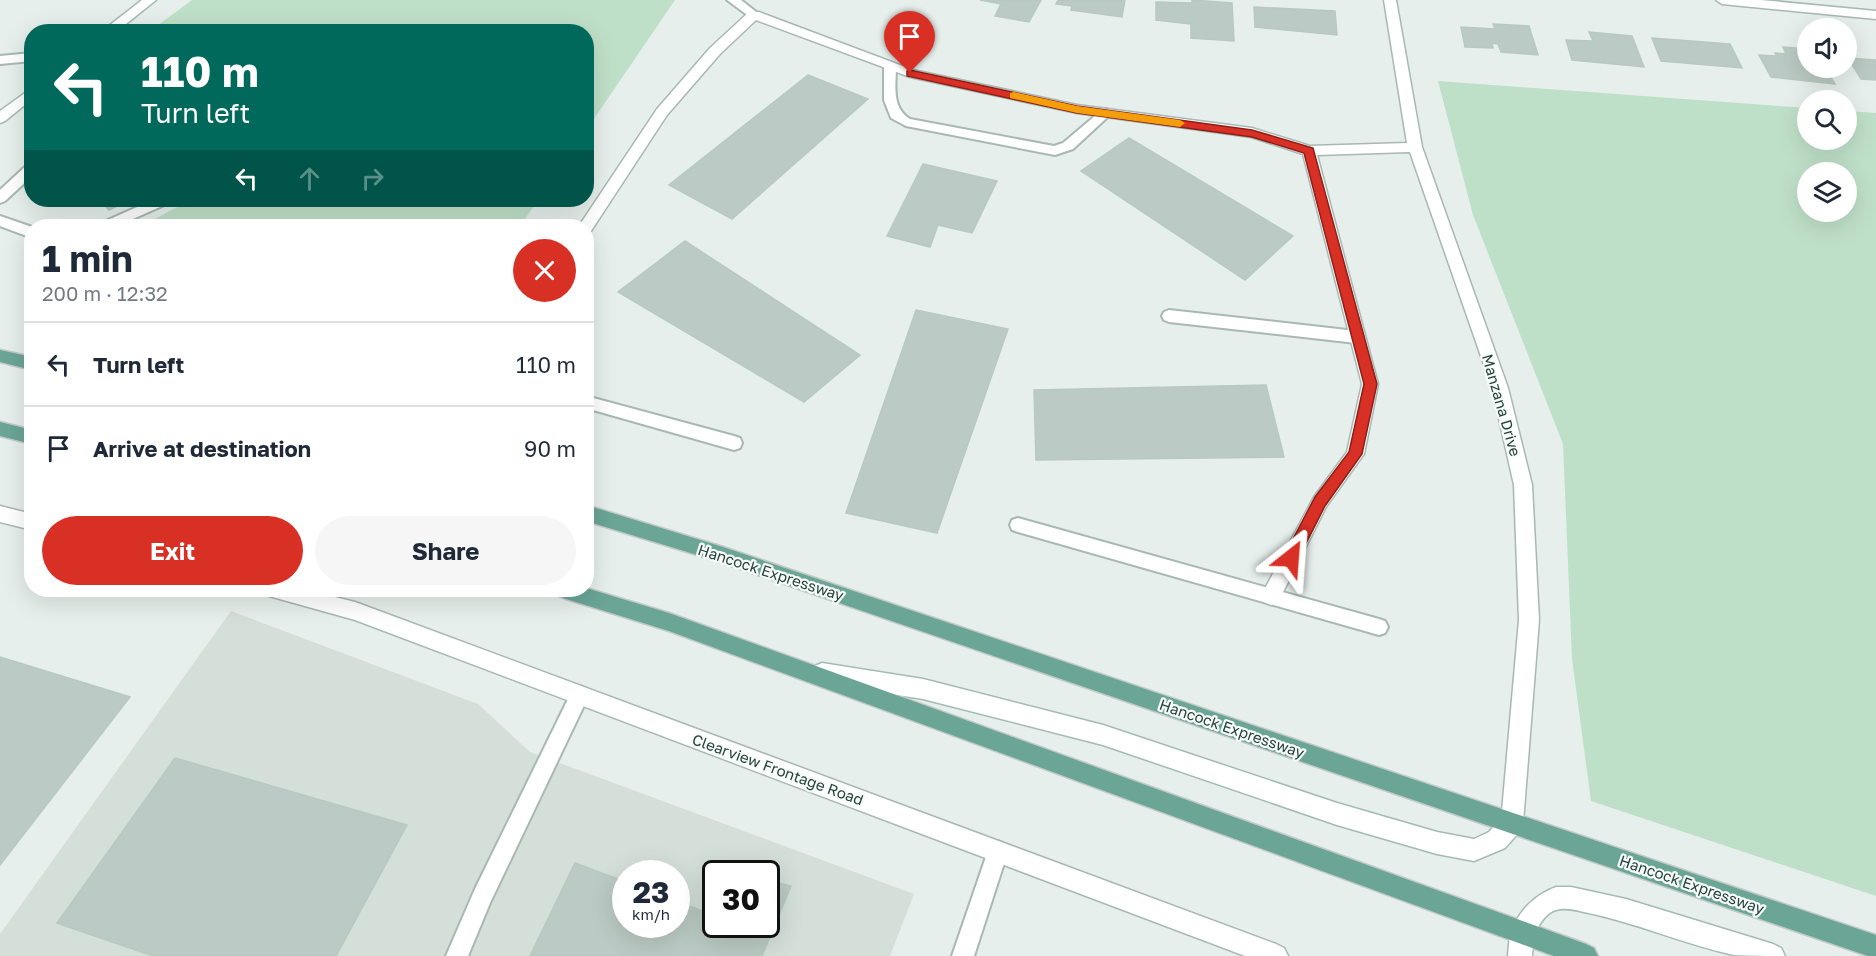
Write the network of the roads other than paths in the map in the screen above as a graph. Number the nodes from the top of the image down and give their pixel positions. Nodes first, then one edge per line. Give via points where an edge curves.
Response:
1 (150, 0) edge
2 (733, 0) edge
3 (1390, 0) edge
4 (1722, 0) edge
5 (754, 15) junction
6 (1876, 15) edge
7 (118, 24) edge
8 (24, 58) edge
9 (0, 60) edge
10 (890, 66) junction
11 (24, 98) edge
12 (1106, 113) junction
13 (0, 118) edge
14 (1415, 147) junction
15 (1309, 151) junction
16 (24, 176) edge
17 (0, 198) edge
18 (148, 207) edge
19 (122, 219) edge
20 (591, 219) edge
21 (0, 221) edge
22 (24, 230) edge
23 (1169, 316) dead end
24 (1356, 337) junction
25 (0, 356) edge
26 (24, 362) edge
27 (594, 404) edge
28 (0, 429) edge
29 (24, 436) edge
30 (734, 443) dead end
31 (594, 515) edge
32 (2, 518) edge
33 (24, 521) edge
34 (1018, 525) dead end
35 (1271, 596) junction
36 (302, 597) edge
37 (589, 597) edge
38 (1379, 627) dead end
39 (796, 669) junction
40 (580, 695) junction
41 (1512, 823) junction
42 (998, 851) junction
43 (1521, 944) edge
44 (1876, 947) edge
45 (457, 956) edge
46 (963, 956) edge
47 (1276, 956) edge
48 (1586, 956) edge
49 (1773, 956) edge

1 - 7 street
2 - 5 lane
3 - 14 street, Manzana Drive
4 - 6 street
5 - 10 street
5 - 20 street via 715,51 662,112
8 - 9 lane
10 - 12 street
10 - 12 lane via 890,100 895,115 906,122 1055,151 1068,146
11 - 13 street
12 - 15 street via 1252,133
14 - 15 street
14 - 41 street, Manzana Drive via 1500,388 1523,485 1529,620
15 - 24 street
16 - 17 lane
18 - 19 lane
21 - 22 lane
23 - 24 lane
24 - 35 street via 1370,384 1355,454 1320,502
25 - 26 main road
27 - 30 lane
28 - 29 main road
31 - 41 main road, Hancock Expressway via 720,554
32 - 33 street
34 - 35 lane
35 - 38 lane
36 - 40 street, Clearview Frontage Road via 355,611
37 - 39 main road
39 - 41 street via 923,689 1103,735 1337,814 1437,843 1474,850 1497,840
39 - 43 main road
40 - 42 street, Clearview Frontage Road
40 - 45 lane via 487,885
41 - 44 main road, Hancock Expressway
42 - 46 lane
42 - 47 street, Clearview Frontage Road
43 - 48 main road
43 - 49 street via 1536,908 1558,897 1594,902

